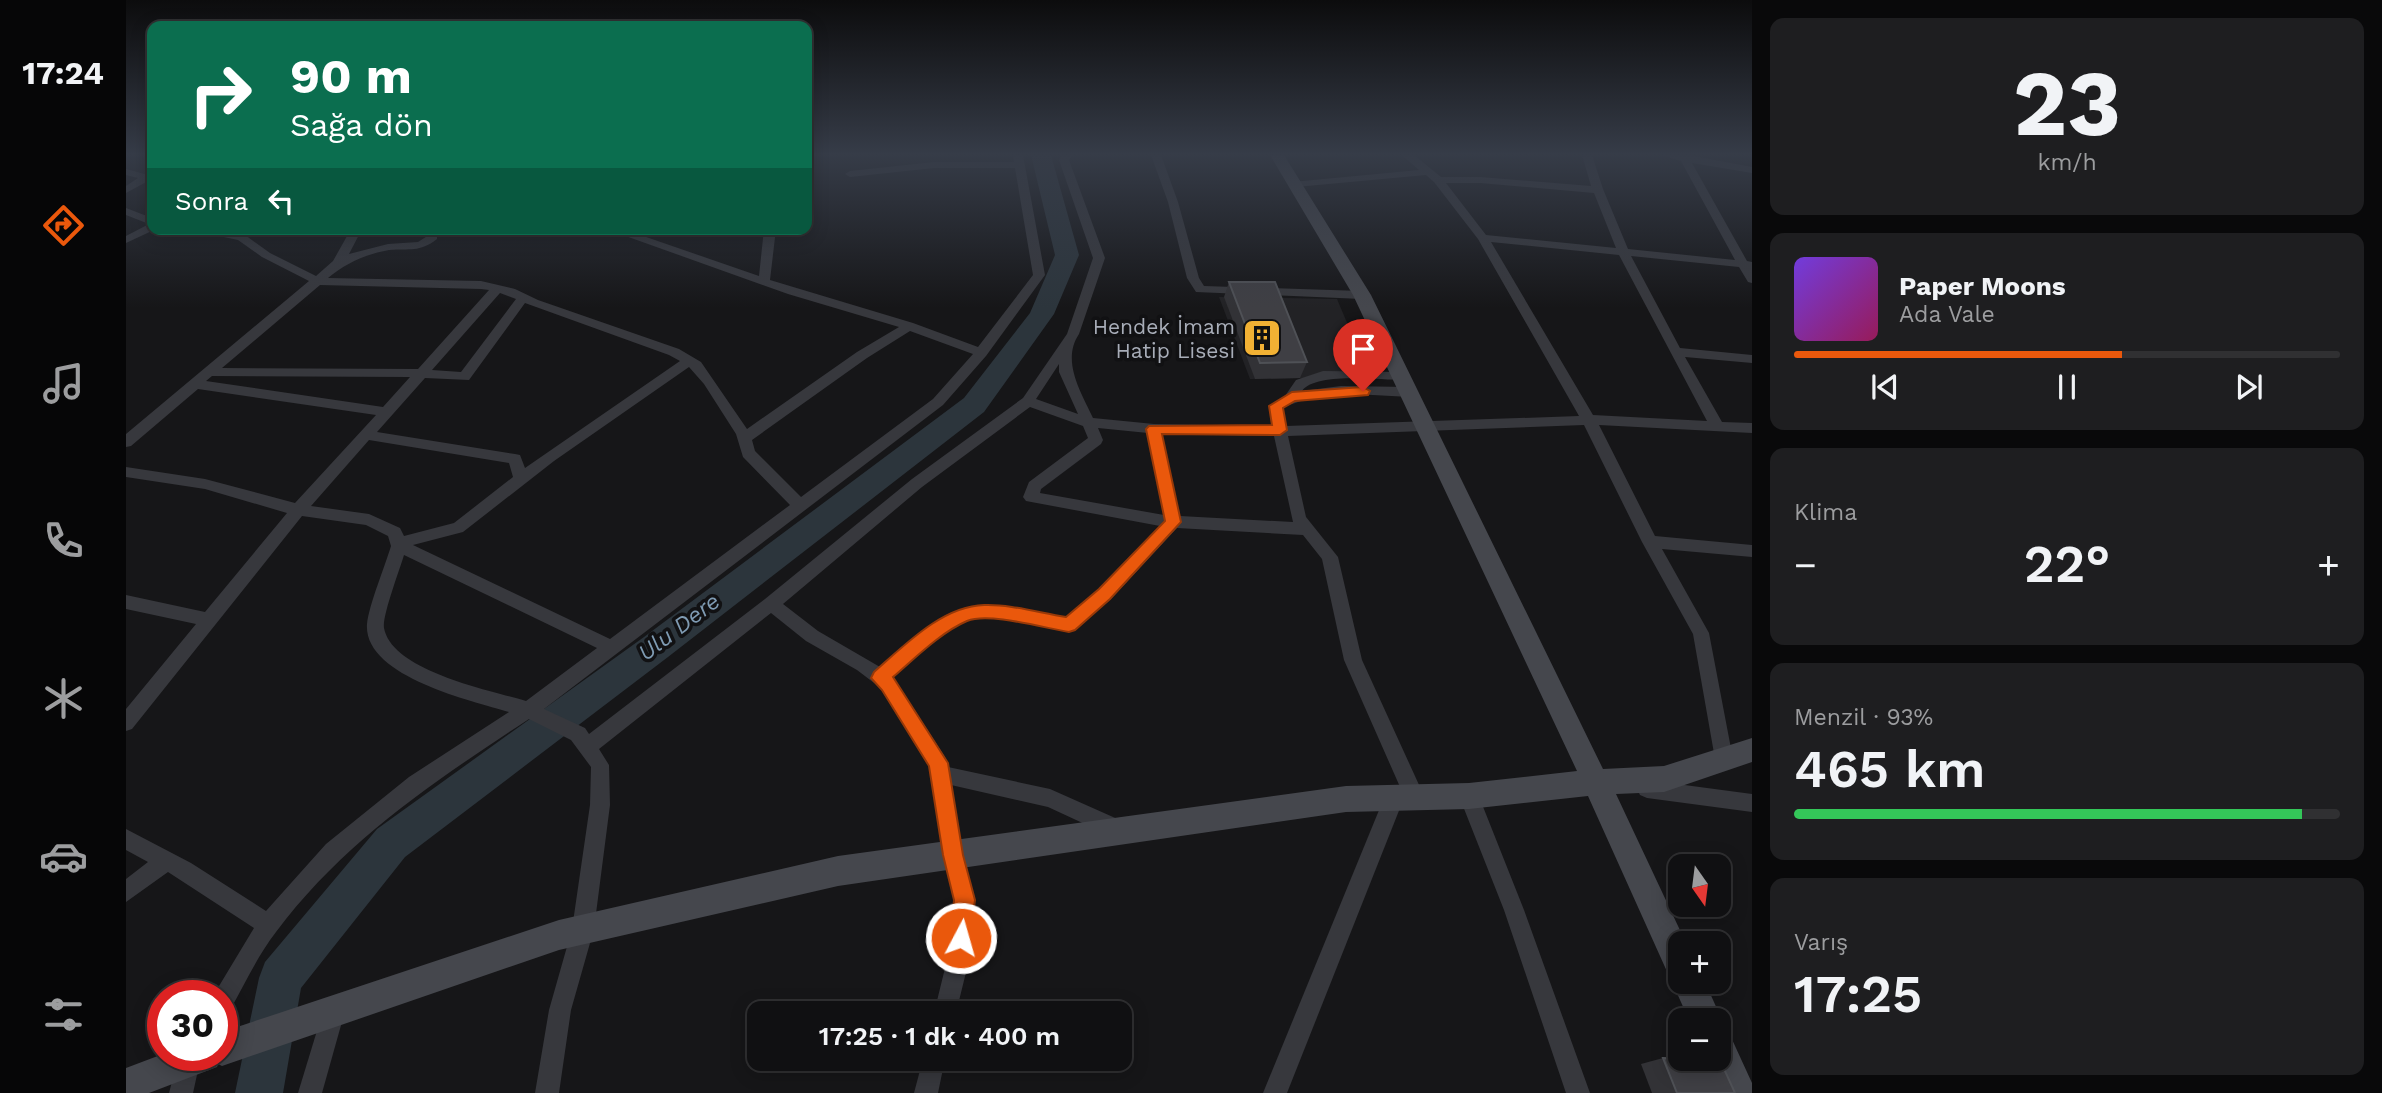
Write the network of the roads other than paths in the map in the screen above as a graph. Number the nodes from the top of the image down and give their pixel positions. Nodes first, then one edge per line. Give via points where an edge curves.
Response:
1 (1026, 206) edge
2 (1080, 206) edge
3 (1174, 206) edge
4 (1309, 206) edge
5 (1457, 206) edge
6 (1603, 206) edge
7 (1713, 206) edge
8 (126, 211) edge
9 (147, 222) edge
10 (147, 227) edge
11 (247, 235) edge
12 (362, 235) edge
13 (372, 235) edge
14 (629, 235) edge
15 (769, 235) edge
16 (433, 237) dead end
17 (1483, 238) junction
18 (126, 240) edge
19 (397, 245) junction
20 (1625, 253) junction
21 (338, 263) junction
22 (1747, 265) edge
23 (1752, 279) edge
24 (317, 281) junction
25 (764, 281) junction
26 (497, 289) junction
27 (1362, 295) junction
28 (523, 298) junction
29 (909, 326) junction
30 (1066, 344) junction
31 (1677, 352) junction
32 (981, 353) junction
33 (1752, 359) edge
34 (689, 361) junction
35 (208, 372) junction
36 (422, 373) junction
37 (195, 384) junction
38 (1406, 384) junction
39 (1028, 401) junction
40 (387, 412) junction
41 (1589, 420) junction
42 (1086, 422) junction
43 (1425, 424) junction
44 (1716, 424) junction
45 (1752, 428) edge
46 (1154, 429) junction
47 (1280, 430) junction
48 (367, 435) junction
49 (744, 438) junction
50 (126, 442) edge
51 (126, 472) edge
52 (521, 479) junction
53 (800, 505) junction
54 (298, 510) junction
55 (1173, 522) junction
56 (1307, 529) junction
57 (1650, 542) junction
58 (400, 546) junction
59 (1752, 551) edge
60 (126, 602) edge
61 (771, 604) junction
62 (208, 620) junction
63 (611, 647) junction
64 (880, 678) junction
65 (535, 713) junction
66 (126, 723) edge
67 (583, 741) junction
68 (1752, 750) edge
69 (1724, 759) junction
70 (940, 774) junction
71 (1594, 782) junction
72 (1469, 796) junction
73 (1404, 798) junction
74 (1752, 803) edge
75 (1121, 831) junction
76 (126, 839) edge
77 (953, 855) junction
78 (166, 861) junction
79 (126, 892) edge
80 (268, 925) junction
81 (583, 929) junction
82 (1668, 939) edge
83 (235, 980) edge
84 (948, 1001) edge
85 (326, 1014) junction
86 (238, 1044) edge
87 (174, 1071) edge
88 (931, 1071) edge
89 (126, 1085) edge
90 (310, 1093) edge
91 (547, 1093) edge
92 (926, 1093) edge
93 (1275, 1093) edge
94 (1578, 1093) edge

1 - 32 street via 1039,275
2 - 30 street via 1099,258
3 - 27 street via 1200,289
4 - 27 main road
5 - 17 street
6 - 20 street
7 - 22 street
8 - 9 street
10 - 18 street
11 - 24 street via 267,255
12 - 21 street
13 - 19 street
14 - 25 street
15 - 25 street
16 - 19 street via 421,246
17 - 20 street
17 - 41 street
19 - 21 street
20 - 22 street
20 - 31 street
21 - 24 street
22 - 23 street
24 - 26 street
24 - 35 street
25 - 29 street
26 - 28 street
26 - 36 street
27 - 38 main road
28 - 34 street
28 - 36 street via 464,376
29 - 32 street
29 - 49 street
30 - 39 street
30 - 42 street via 1066,372
31 - 33 street
31 - 44 street
32 - 53 street via 938,402
34 - 49 street via 709,381
34 - 52 street
35 - 36 street
35 - 37 street
36 - 40 street
37 - 40 street
37 - 50 street
38 - 43 main road
38 - 47 street via 1292,397 1276,406
39 - 42 street
39 - 61 street via 917,483
40 - 48 street
41 - 43 street
41 - 44 street
41 - 57 street
42 - 46 street
42 - 55 street via 1096,440 1034,486 1031,496
43 - 47 street
43 - 71 main road
44 - 45 street
46 - 47 street
46 - 55 street
47 - 56 street via 1299,519
48 - 52 street via 515,459
48 - 54 street
49 - 53 street via 748,453
51 - 54 street via 205,484
52 - 58 street via 458,528 414,537
53 - 63 street
54 - 58 street via 369,520 395,533
54 - 62 street
55 - 56 street
55 - 64 street via 1069,625 987,611 964,614
56 - 73 street via 1330,557 1353,660
57 - 59 street
57 - 69 street via 1701,633
58 - 63 street
58 - 65 street via 375,625 383,649 426,679
60 - 62 street
61 - 64 street
61 - 67 street
62 - 66 street
63 - 65 street
64 - 70 street via 938,763
65 - 67 street
65 - 80 street via 416,783 333,851
67 - 81 street via 600,765 600,805
68 - 69 main road
69 - 71 main road via 1664,779
70 - 75 street via 1049,798
70 - 77 street
71 - 72 main road
71 - 74 street
71 - 82 main road
72 - 73 main road
72 - 94 street
73 - 75 main road via 1346,799
73 - 93 street
75 - 77 main road
76 - 78 street
77 - 81 main road via 838,872
77 - 84 street via 965,900
78 - 79 street
78 - 80 street
80 - 83 street
81 - 85 main road
81 - 91 street via 560,1010
85 - 86 main road
85 - 90 street
87 - 89 main road
88 - 92 street

